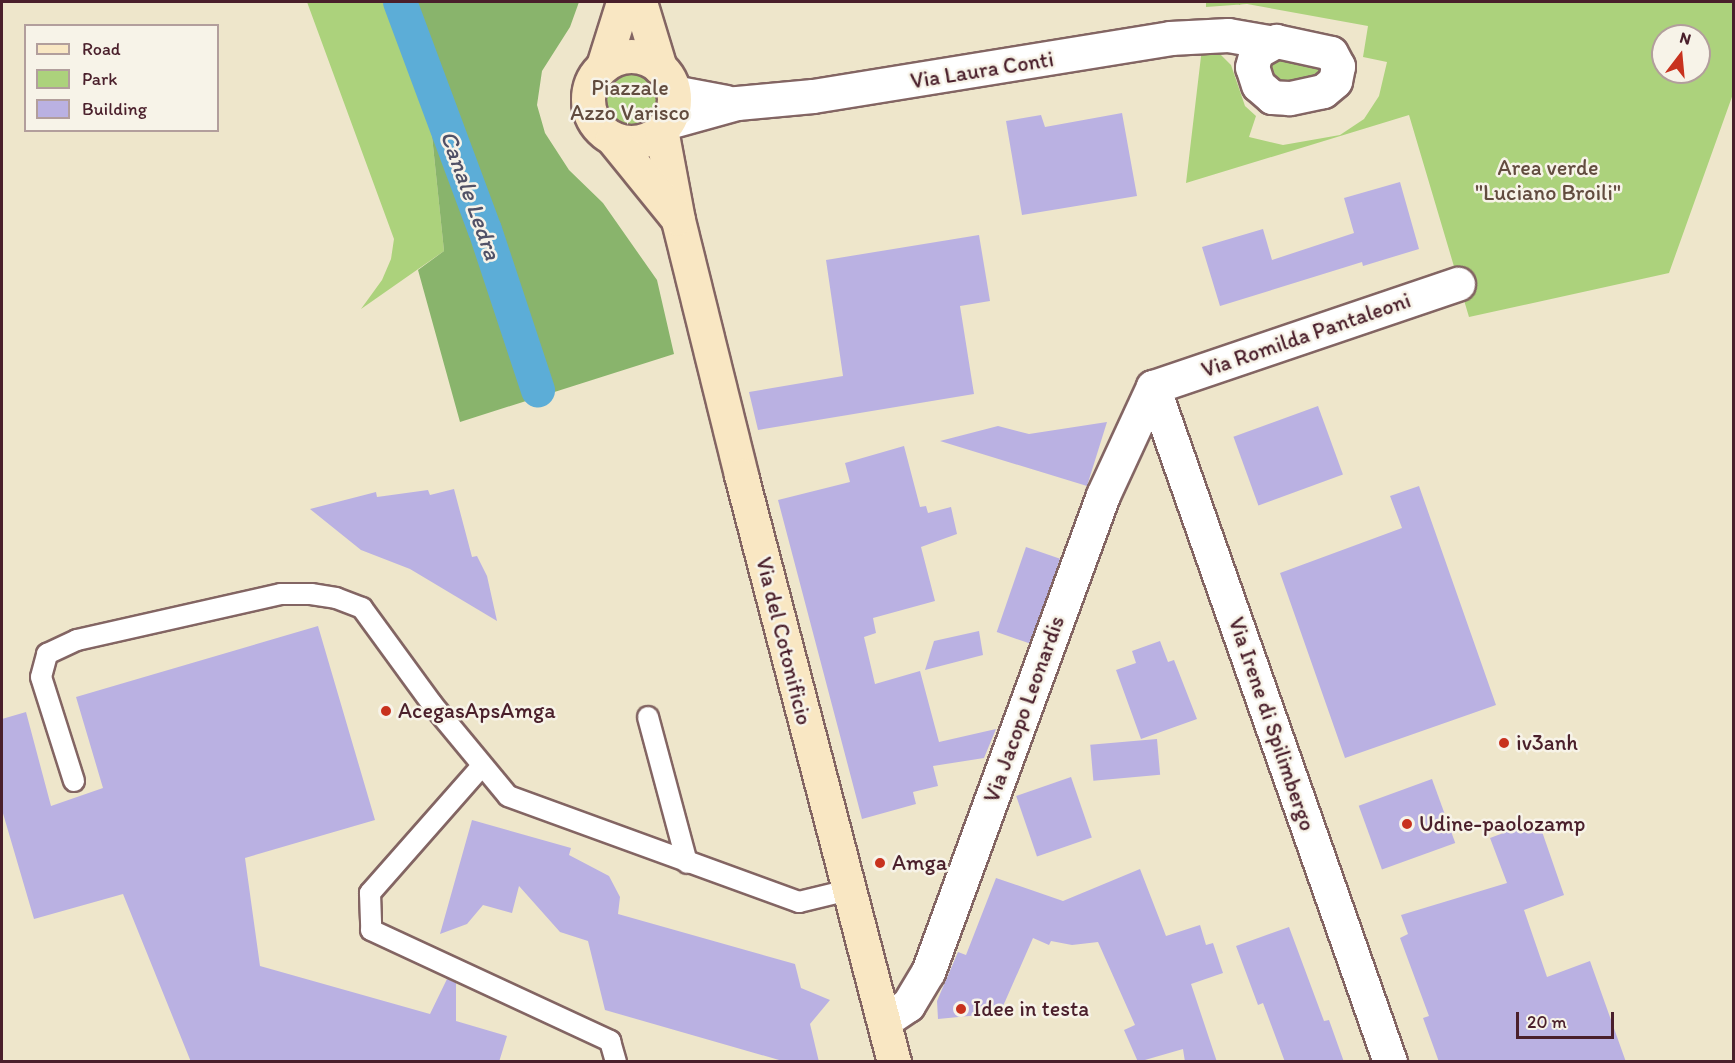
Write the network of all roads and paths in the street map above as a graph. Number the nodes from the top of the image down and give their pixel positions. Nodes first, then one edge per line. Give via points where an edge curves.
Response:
1 (623, 2) edge
2 (640, 2) edge
3 (1260, 54) dead end
4 (603, 66) junction
5 (666, 103) junction
6 (612, 138) junction
7 (678, 220) junction
8 (1458, 284) dead end
9 (1153, 387) junction
10 (648, 717) dead end
11 (481, 767) junction
12 (74, 781) dead end
13 (687, 863) junction
14 (849, 890) junction
15 (884, 1022) junction
16 (616, 1062) edge
17 (894, 1062) edge
18 (1390, 1062) edge

1 - 4 main road
2 - 5 main road, Via del Cotonificio
3 - 5 street, Via Laura Conti via 1228,35 1170,38 813,96 737,103
4 - 5 main road via 614,59 639,57
4 - 6 main road via 595,75 587,98 594,122
5 - 6 main road via 643,141
5 - 7 main road, Via del Cotonificio
6 - 7 main road, Via del Cotonificio
7 - 14 main road, Via del Cotonificio
8 - 9 street, Via Romilda Pantaleoni
9 - 15 street, Via Jacopo Leonardis via 1103,495 928,972 908,1005
9 - 18 street, Via Irene di Spilimbergo
10 - 13 lane
11 - 12 lane via 362,608 336,598 281,594 77,640 47,654 40,677
11 - 13 lane via 508,796
11 - 16 lane via 370,894 371,930 610,1041
13 - 14 lane via 799,902
14 - 15 main road, Via del Cotonificio
15 - 17 main road, Via del Cotonificio

